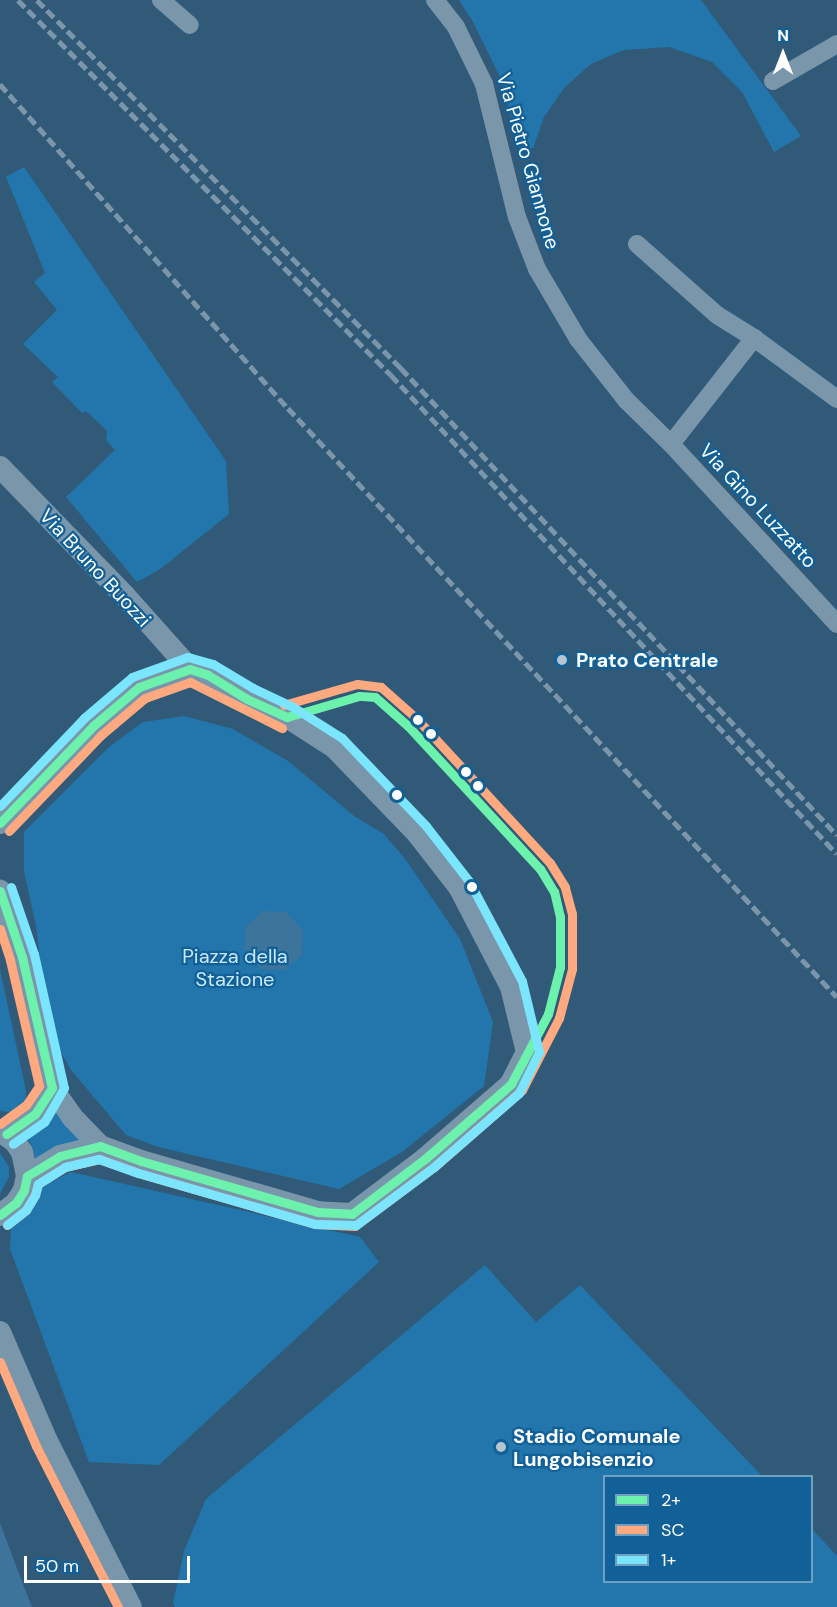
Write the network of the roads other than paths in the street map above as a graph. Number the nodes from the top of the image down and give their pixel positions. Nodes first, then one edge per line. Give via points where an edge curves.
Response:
1 (161, 0) edge
2 (435, 0) edge
3 (190, 26) dead end
4 (837, 44) edge
5 (773, 81) dead end
6 (637, 244) dead end
7 (754, 338) junction
8 (837, 399) edge
9 (670, 444) junction
10 (0, 467) edge
11 (837, 624) edge
12 (190, 669) junction
13 (0, 823) edge
14 (0, 891) edge
15 (52, 1088) junction
16 (3, 1132) edge
17 (100, 1146) junction
18 (27, 1176) junction
19 (0, 1215) edge
20 (0, 1332) edge
21 (132, 1607) edge

1 - 3 street
2 - 9 street, Via Pietro Giannone via 456,27 484,84 517,217 537,269 578,339 626,400
4 - 5 street
6 - 7 street via 717,315
7 - 8 street
7 - 9 street
9 - 11 street, Via Gino Luzzatto
10 - 12 street, Via Bruno Buozzi
12 - 13 street via 140,687 93,726
12 - 17 street via 287,717 334,747 417,833 459,887 511,987 527,1052 511,1084 426,1158 352,1214 318,1212
14 - 15 street via 22,957
15 - 16 street via 35,1114
15 - 17 street
16 - 18 street via 22,1152
17 - 18 street via 60,1156
18 - 19 street via 16,1203
20 - 21 street via 47,1441

